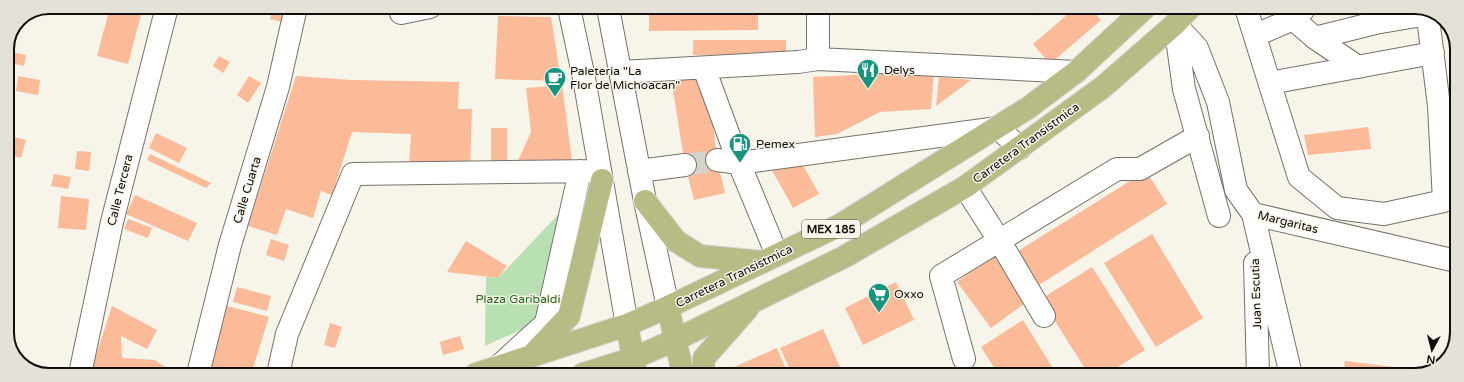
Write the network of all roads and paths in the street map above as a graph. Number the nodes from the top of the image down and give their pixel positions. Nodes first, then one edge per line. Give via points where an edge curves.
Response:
1 (165, 14) edge
2 (294, 14) edge
3 (571, 14) edge
4 (609, 14) edge
5 (818, 14) edge
6 (1139, 14) edge
7 (1184, 14) edge
8 (1248, 14) edge
9 (1297, 14) edge
10 (1300, 14) edge
11 (1401, 14) edge
12 (1374, 16) edge
13 (1429, 17) edge
14 (1175, 24) junction
15 (1256, 35) junction
16 (1315, 38) junction
17 (1433, 53) junction
18 (818, 59) junction
19 (1358, 67) junction
20 (704, 68) junction
21 (620, 72) junction
22 (1076, 72) junction
23 (1270, 83) junction
24 (998, 128) junction
25 (1198, 136) junction
26 (1020, 148) junction
27 (717, 160) tunnel mouth
28 (739, 163) junction
29 (685, 165) tunnel mouth
30 (639, 171) junction
31 (594, 174) junction
32 (965, 187) junction
33 (645, 201) junction
34 (1253, 214) junction
35 (1219, 216) dead end
36 (999, 240) junction
37 (770, 258) junction
38 (1450, 260) edge
39 (756, 300) junction
40 (668, 308) junction
41 (1044, 316) dead end
42 (627, 325) junction
43 (675, 340) junction
44 (532, 355) junction
45 (964, 359) dead end
46 (499, 366) junction
47 (635, 366) edge
48 (81, 368) edge
49 (199, 368) edge
50 (279, 368) edge
51 (493, 368) edge
52 (622, 368) edge
53 (682, 368) edge
54 (703, 368) edge
55 (1258, 368) edge
56 (1289, 368) edge

1 - 48 street, Calle Tercera via 112,222
2 - 49 street, Calle Cuarta via 278,87 230,245
3 - 31 street via 584,78
4 - 21 street
5 - 18 street
6 - 22 main road, Carretera Transistmica / MEX 185
7 - 14 main road, Carretera Transistmica / MEX 185
8 - 15 street
9 - 15 street
10 - 16 street
11 - 12 street
12 - 16 street
13 - 17 street
14 - 25 street via 1184,89
14 - 26 main road, Carretera Transistmica / MEX 185 via 1103,87
14 - 34 street, Margaritas via 1197,48 1218,102 1236,190
15 - 23 street
16 - 19 street
17 - 19 street
17 - 23 street via 1439,106 1444,201 1384,214 1337,208 1299,177
18 - 20 street
18 - 22 street
19 - 23 street
20 - 21 street
20 - 28 street
21 - 30 street
22 - 24 main road, Carretera Transistmica / MEX 185
24 - 26 street
24 - 28 street
24 - 37 main road, Carretera Transistmica / MEX 185 via 840,224
25 - 35 street
25 - 36 street via 1140,169 1117,169
26 - 32 main road, Carretera Transistmica / MEX 185
27 - 28 street
28 - 37 street
29 - 30 street
30 - 33 street
31 - 42 street
31 - 44 main road via 569,316
31 - 46 street via 546,324
31 - 50 street via 353,174 287,334
32 - 36 street
32 - 39 main road, Carretera Transistmica / MEX 185 via 844,257
33 - 37 main road via 676,241 700,256
33 - 40 street
34 - 38 street, Margaritas
34 - 55 street, Juan Escutia
34 - 56 street
36 - 41 street
36 - 45 street via 941,276
37 - 40 main road, Carretera Transistmica / MEX 185
39 - 43 main road, Carretera Transistmica / MEX 185
39 - 54 main road via 704,358
40 - 42 main road, Carretera Transistmica / MEX 185
40 - 43 main road
42 - 44 main road, Carretera Transistmica / MEX 185
42 - 47 main road
43 - 47 main road, Carretera Transistmica / MEX 185
43 - 53 main road
44 - 46 main road, Carretera Transistmica / MEX 185
46 - 51 main road, Carretera Transistmica / MEX 185
47 - 52 main road, Carretera Transistmica / MEX 185

